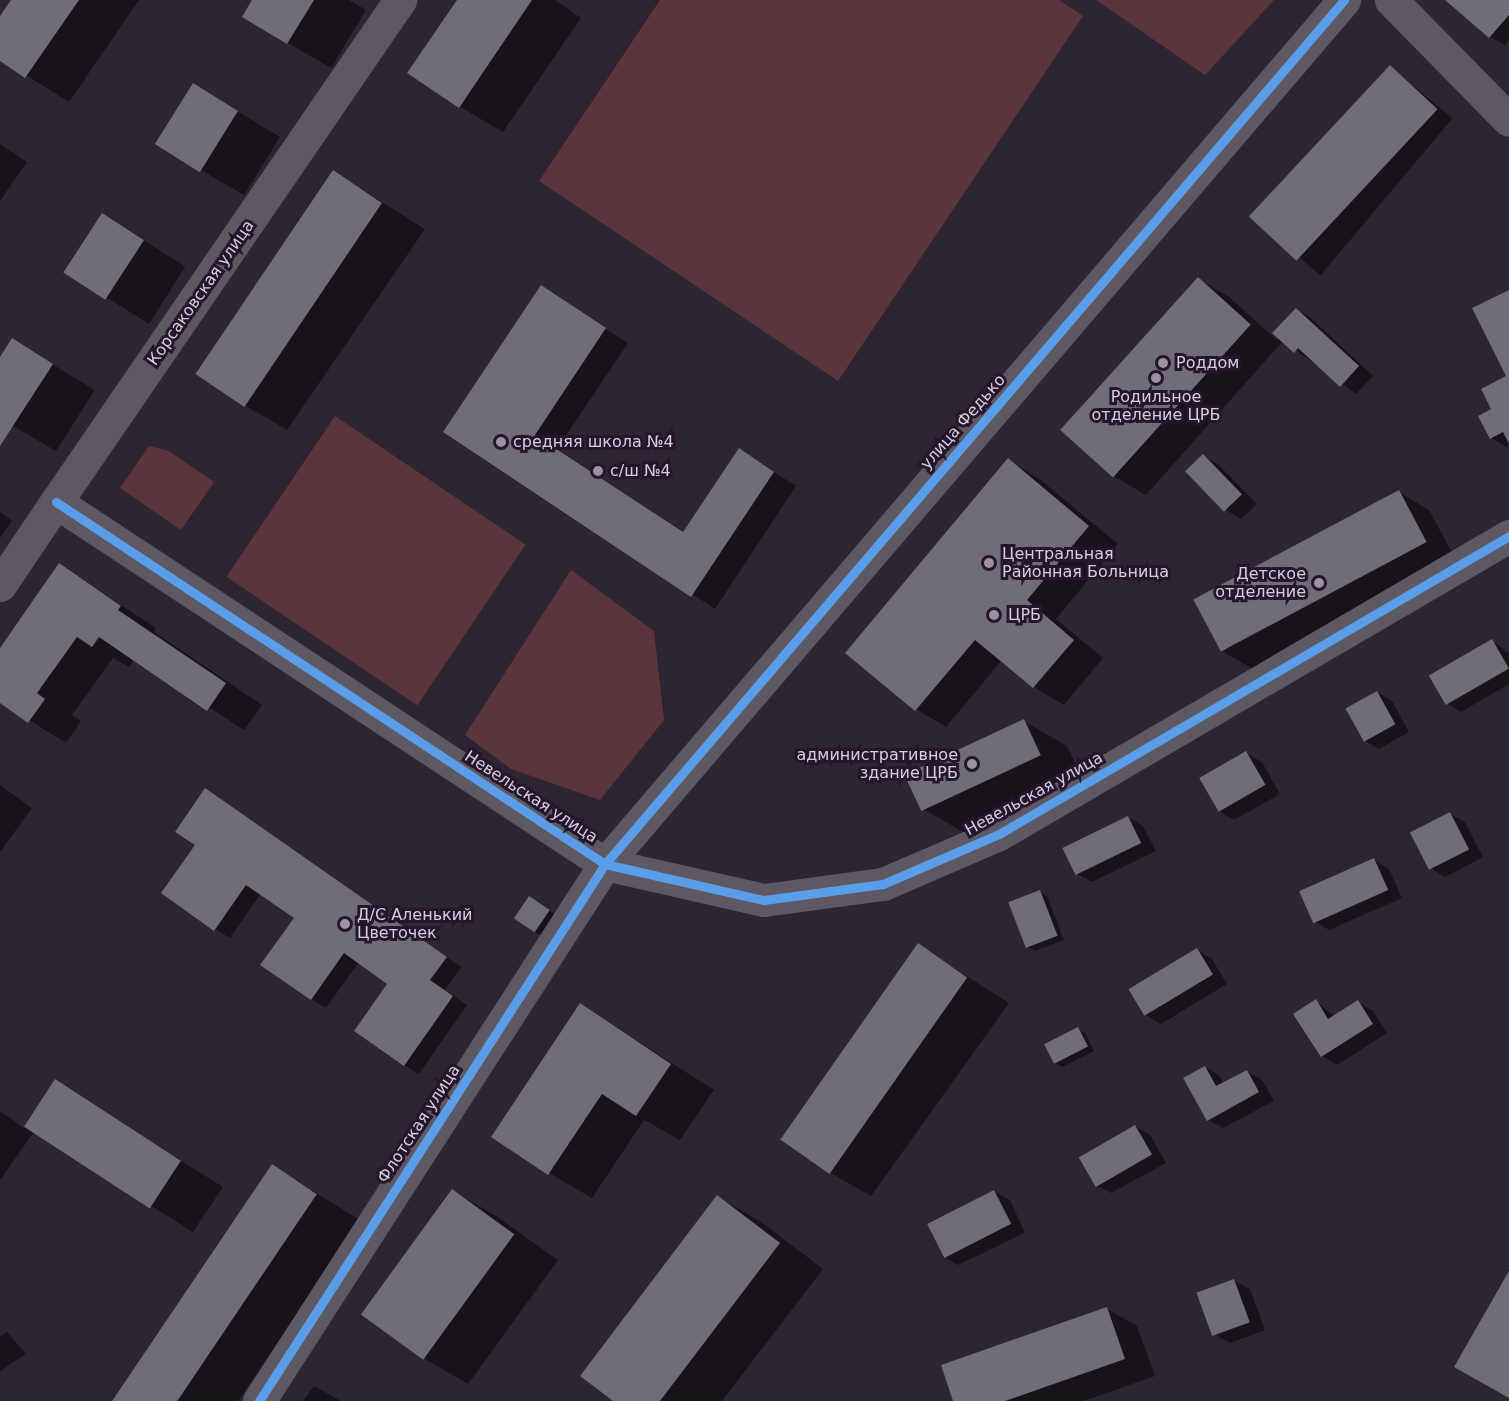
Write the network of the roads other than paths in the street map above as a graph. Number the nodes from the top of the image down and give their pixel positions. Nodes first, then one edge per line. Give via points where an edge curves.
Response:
1 (400, 0) edge
2 (1344, 0) edge
3 (1391, 0) edge
4 (1509, 120) edge
5 (56, 502) junction
6 (1509, 536) edge
7 (0, 585) edge
8 (605, 864) junction
9 (259, 1401) edge

1 - 5 street, Корсаковская улица
2 - 8 street, улица Федько
3 - 4 street
5 - 7 street, Корсаковская улица
5 - 8 street, Невельская улица
6 - 8 street, Невельская улица via 999,834 884,884 764,900
8 - 9 street, Флотская улица

